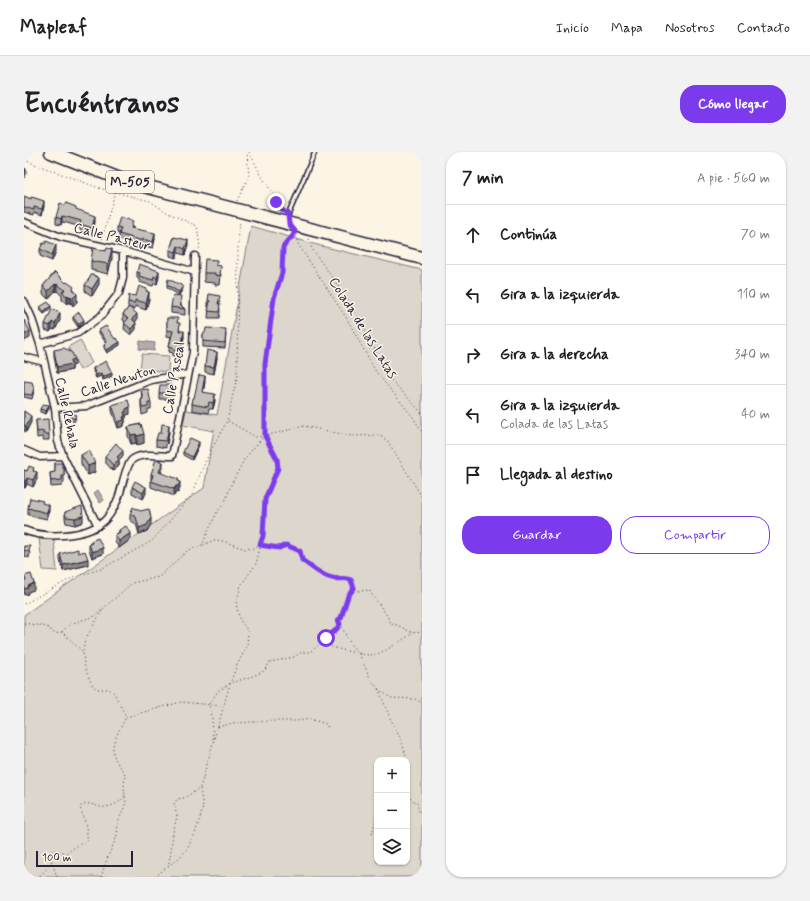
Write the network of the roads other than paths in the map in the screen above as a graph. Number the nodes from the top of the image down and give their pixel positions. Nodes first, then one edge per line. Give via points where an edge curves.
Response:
1 (45, 152) edge
2 (315, 152) edge
3 (54, 154) edge
4 (24, 222) edge
5 (289, 223) junction
6 (123, 251) junction
7 (196, 256) road end
8 (422, 258) edge
9 (195, 272) junction
10 (24, 301) edge
11 (40, 344) junction
12 (24, 357) edge
13 (44, 362) junction
14 (188, 374) junction
15 (55, 408) junction
16 (24, 450) edge
17 (63, 456) junction
18 (98, 526) junction
19 (24, 530) edge

1 - 3 highway, M-505
2 - 5 lane
3 - 5 highway, M-505 via 125,181
4 - 6 street, Calle Pasteur via 61,237
5 - 8 highway, M-505
6 - 9 street, Calle Pasteur
6 - 11 street via 123,278 119,293 101,316 78,333
7 - 9 street, Calle Pascal
9 - 14 street, Calle Pascal via 193,352
10 - 11 street, Calle Rehala
11 - 13 street, Calle Rehala
12 - 13 street
13 - 15 street, Calle Rehala
14 - 15 street, Calle Newton via 150,380 86,406
14 - 18 street, Calle Pascal via 172,456 141,455 132,460 118,500 105,521
15 - 17 street, Calle Rehala via 58,441
16 - 17 street via 40,457
17 - 18 street, Calle Rehala
18 - 19 street via 65,535 49,536

